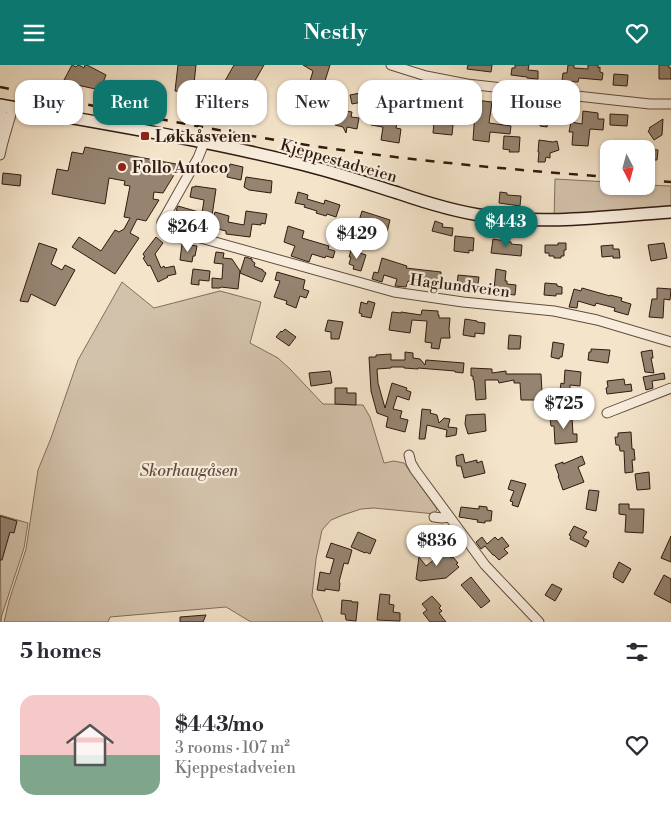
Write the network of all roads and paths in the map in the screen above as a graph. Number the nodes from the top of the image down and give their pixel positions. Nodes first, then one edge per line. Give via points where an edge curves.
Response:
1 (390, 65) edge
2 (671, 104) edge
3 (5, 106) edge
4 (204, 143) junction
5 (0, 155) edge
6 (671, 212) edge
7 (671, 341) edge
8 (671, 388) edge
9 (607, 413) dead end
10 (409, 455) dead end
11 (434, 517) dead end
12 (449, 517) junction
13 (539, 622) edge

1 - 2 street via 467,84
3 - 4 main road, Kjeppestadveien
3 - 5 street via 8,128
4 - 6 main road, Kjeppestadveien via 321,169 435,205 486,216 554,219
4 - 7 street, Haglundveien via 162,222 172,230 394,292 554,311
8 - 9 street
10 - 12 street via 415,470
11 - 12 street
12 - 13 street via 484,565

